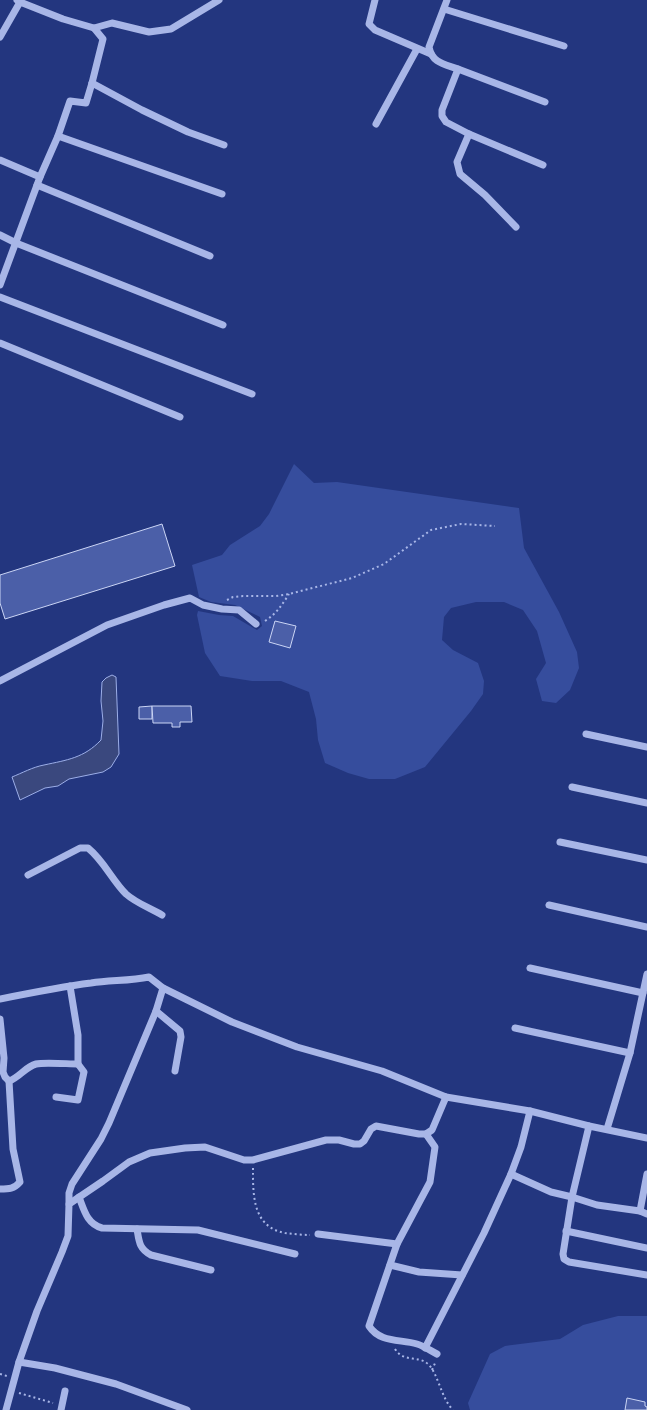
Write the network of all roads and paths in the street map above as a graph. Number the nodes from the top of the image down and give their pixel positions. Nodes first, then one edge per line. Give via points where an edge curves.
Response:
1 (219, 0) edge
2 (375, 0) edge
3 (447, 0) edge
4 (18, 1) edge
5 (444, 9) junction
6 (94, 28) junction
7 (0, 37) edge
8 (564, 46) dead end
9 (417, 49) junction
10 (431, 54) junction
11 (458, 70) junction
12 (92, 83) junction
13 (544, 102) dead end
14 (376, 124) dead end
15 (469, 134) junction
16 (58, 136) junction
17 (224, 145) dead end
18 (0, 160) edge
19 (543, 165) dead end
20 (40, 177) junction
21 (37, 185) junction
22 (222, 194) dead end
23 (516, 227) dead end
24 (0, 235) edge
25 (16, 243) junction
26 (210, 256) dead end
27 (0, 285) edge
28 (0, 297) edge
29 (223, 325) dead end
30 (0, 343) edge
31 (252, 394) dead end
32 (180, 417) dead end
33 (495, 526) dead end
34 (289, 594) junction
35 (222, 609) junction
36 (256, 624) joint
37 (0, 681) edge
38 (586, 734) dead end
39 (647, 747) edge
40 (572, 787) dead end
41 (647, 803) edge
42 (560, 842) dead end
43 (647, 860) edge
44 (28, 875) dead end
45 (549, 905) dead end
46 (162, 915) dead end
47 (647, 927) edge
48 (530, 968) dead end
49 (647, 974) edge
50 (70, 986) junction
51 (163, 988) junction
52 (643, 993) junction
53 (0, 999) edge
54 (156, 1011) junction
55 (0, 1019) edge
56 (515, 1028) dead end
57 (630, 1053) junction
58 (78, 1064) junction
59 (175, 1071) dead end
60 (9, 1081) junction
61 (56, 1097) dead end
62 (446, 1097) junction
63 (530, 1112) junction
64 (589, 1126) junction
65 (607, 1130) junction
66 (426, 1134) junction
67 (647, 1138) edge
68 (253, 1160) junction
69 (511, 1174) junction
70 (647, 1174) edge
71 (0, 1189) edge
72 (79, 1197) junction
73 (572, 1197) junction
74 (69, 1204) junction
75 (643, 1212) edge
76 (137, 1229) junction
77 (566, 1231) junction
78 (318, 1234) joint
79 (397, 1244) junction
80 (647, 1248) edge
81 (296, 1254) dead end
82 (390, 1265) junction
83 (211, 1270) dead end
84 (462, 1275) junction
85 (647, 1275) edge
86 (393, 1340) junction
87 (425, 1348) junction
88 (437, 1354) dead end
89 (19, 1362) junction
90 (11, 1391) junction
91 (65, 1391) dead end
92 (62, 1408) edge
93 (6, 1410) edge
94 (187, 1410) edge
95 (453, 1410) edge

1 - 6 street via 171,29 148,32 112,23
2 - 9 street via 369,24 375,30
3 - 5 street
4 - 6 street
4 - 7 street
5 - 8 street
5 - 10 street via 429,47
6 - 12 street via 103,39
9 - 10 street
9 - 14 street
10 - 11 street via 435,60
11 - 13 street
11 - 15 street via 442,116 446,122
12 - 16 street via 86,103 70,101
12 - 17 street via 188,132
15 - 19 street
15 - 23 street via 457,162 460,174
16 - 20 street
16 - 22 street
18 - 20 street
20 - 21 street
21 - 25 street
21 - 26 street
24 - 25 street
25 - 27 street
25 - 29 street
28 - 31 street
30 - 32 street
33 - 34 path via 461,524 431,530 384,564 352,578
34 - 35 path via 233,597 222,604
34 - 36 path via 273,616
35 - 36 street via 239,610
35 - 37 street via 203,605 190,598 164,605 107,625
38 - 39 street
40 - 41 street
42 - 43 street
44 - 46 street via 80,848 88,848 96,854 126,893
45 - 47 street
48 - 52 street
49 - 52 street
50 - 51 street via 149,977
50 - 53 street
50 - 58 street via 78,1035
51 - 54 street
51 - 62 street via 232,1022 297,1046 382,1071
52 - 57 street
54 - 59 street via 180,1031
54 - 74 street via 109,1123 72,1184
55 - 60 street via 3,1072
56 - 57 street
57 - 65 street
58 - 60 street via 37,1064
58 - 61 street via 84,1072 78,1100
60 - 71 street via 13,1148 20,1182 15,1187
62 - 63 street
62 - 66 street via 432,1130
63 - 64 street
63 - 69 street
64 - 65 street
64 - 73 street
65 - 67 street
66 - 68 street via 376,1126 360,1144 326,1140
66 - 79 street via 435,1147 430,1182
68 - 72 street via 244,1160 204,1147 150,1153 129,1162
68 - 78 path via 255,1205 265,1223 284,1233 309,1236
69 - 73 street via 551,1192
69 - 84 street
70 - 75 street
72 - 74 street
72 - 76 street via 88,1220 94,1226
73 - 75 street via 597,1205
73 - 77 street
74 - 89 street via 68,1236
76 - 81 street via 203,1231
76 - 83 street via 144,1252
77 - 80 street
77 - 85 street via 563,1254 564,1259 569,1262
78 - 79 street
79 - 82 street
82 - 84 street via 419,1272
82 - 86 street via 369,1326 374,1333
84 - 87 street
86 - 87 street via 418,1344
86 - 95 path via 399,1355 427,1363
87 - 88 street
89 - 90 street
89 - 94 street via 55,1368 116,1384
90 - 92 path
90 - 93 street
91 - 92 street

